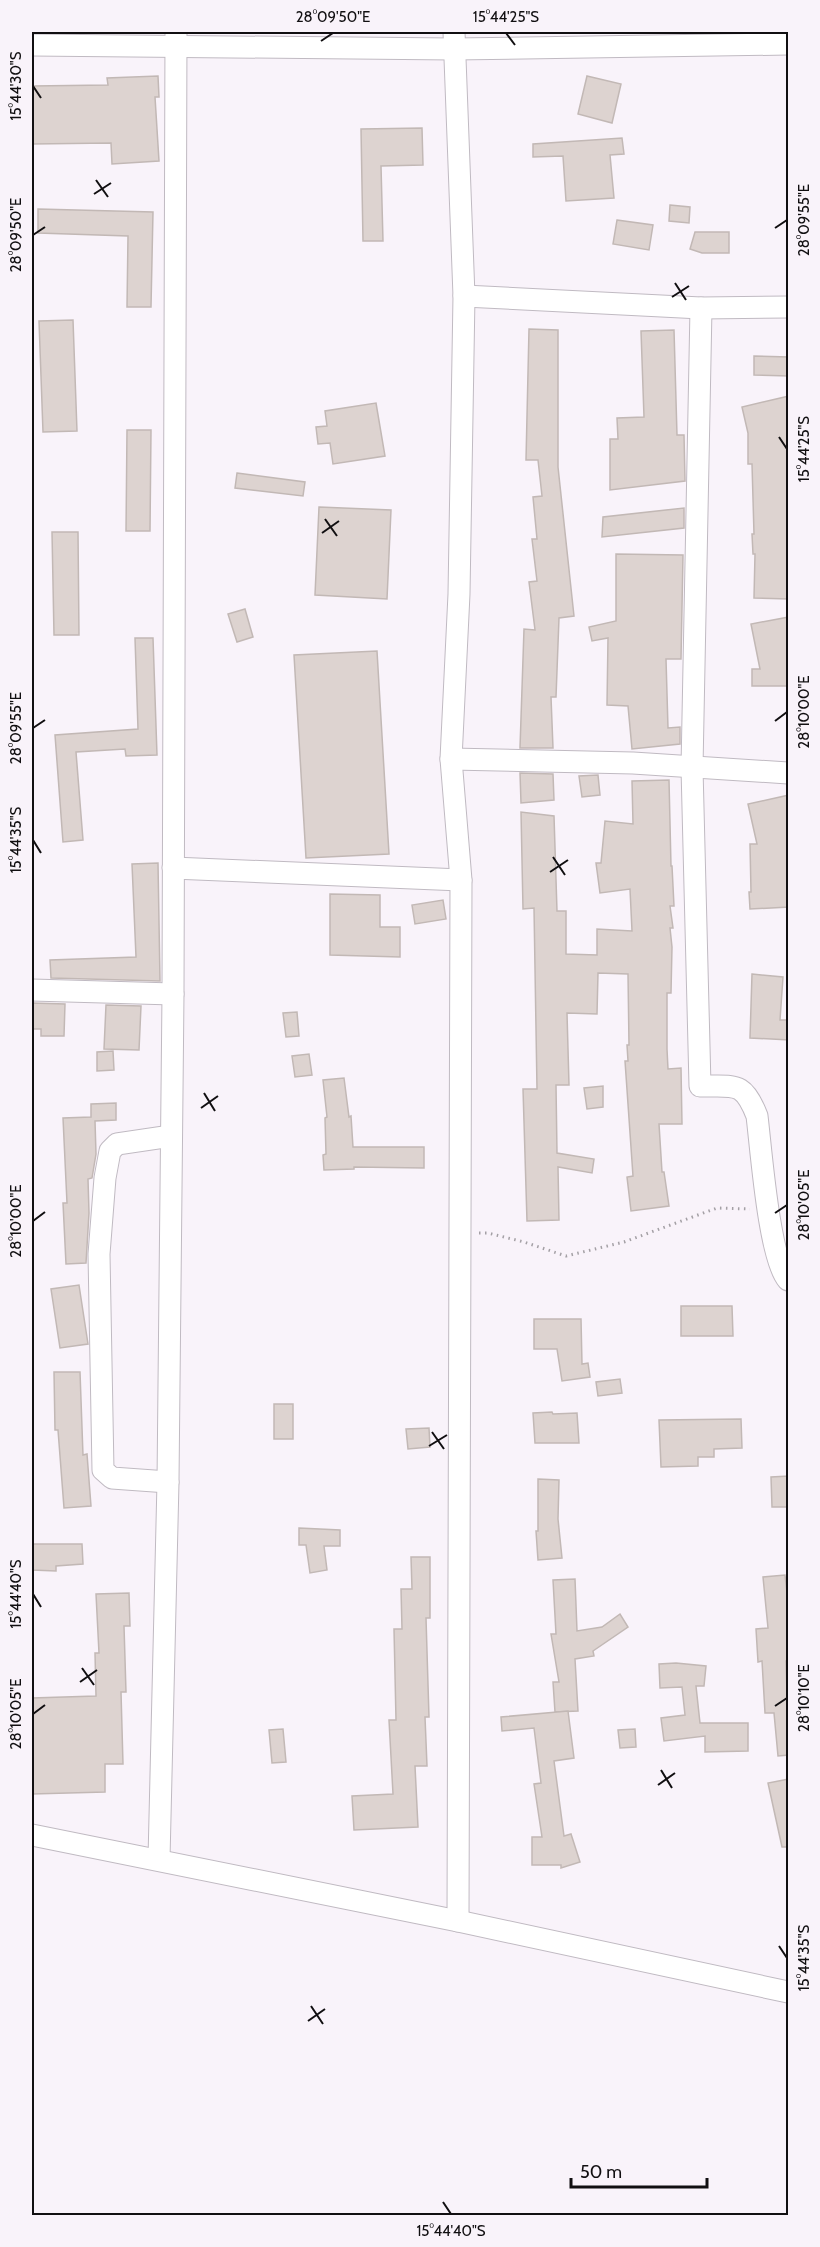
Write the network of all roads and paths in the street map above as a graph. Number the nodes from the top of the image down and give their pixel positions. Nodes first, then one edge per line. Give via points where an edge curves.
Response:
1 (176, 39) edge
2 (454, 40) edge
3 (789, 44) edge
4 (32, 45) edge
5 (464, 296) junction
6 (789, 307) edge
7 (701, 308) junction
8 (451, 759) junction
9 (692, 768) junction
10 (789, 773) edge
11 (173, 868) junction
12 (461, 880) junction
13 (32, 990) edge
14 (173, 994) junction
15 (171, 1136) junction
16 (769, 1210) junction
17 (460, 1233) junction
18 (789, 1280) edge
19 (168, 1482) junction
20 (32, 1834) edge
21 (159, 1859) junction
22 (458, 1921) junction
23 (789, 1992) edge

1 - 2 street
1 - 4 street
1 - 11 street
2 - 3 street
2 - 5 street
5 - 7 street
5 - 8 street via 459,594
6 - 7 street
7 - 9 street
8 - 9 street
8 - 12 street
9 - 10 street
9 - 16 street via 700,1086 738,1087 749,1096 757,1116
11 - 12 street
11 - 14 street
12 - 17 street
13 - 14 street
14 - 15 street
15 - 19 street
15 - 19 street via 117,1144 110,1151 99,1254 103,1470 112,1478
16 - 17 path via 717,1208 624,1242 566,1256 488,1233
16 - 18 street via 782,1270
17 - 22 street
19 - 21 street
20 - 21 street
21 - 22 street
22 - 23 street

